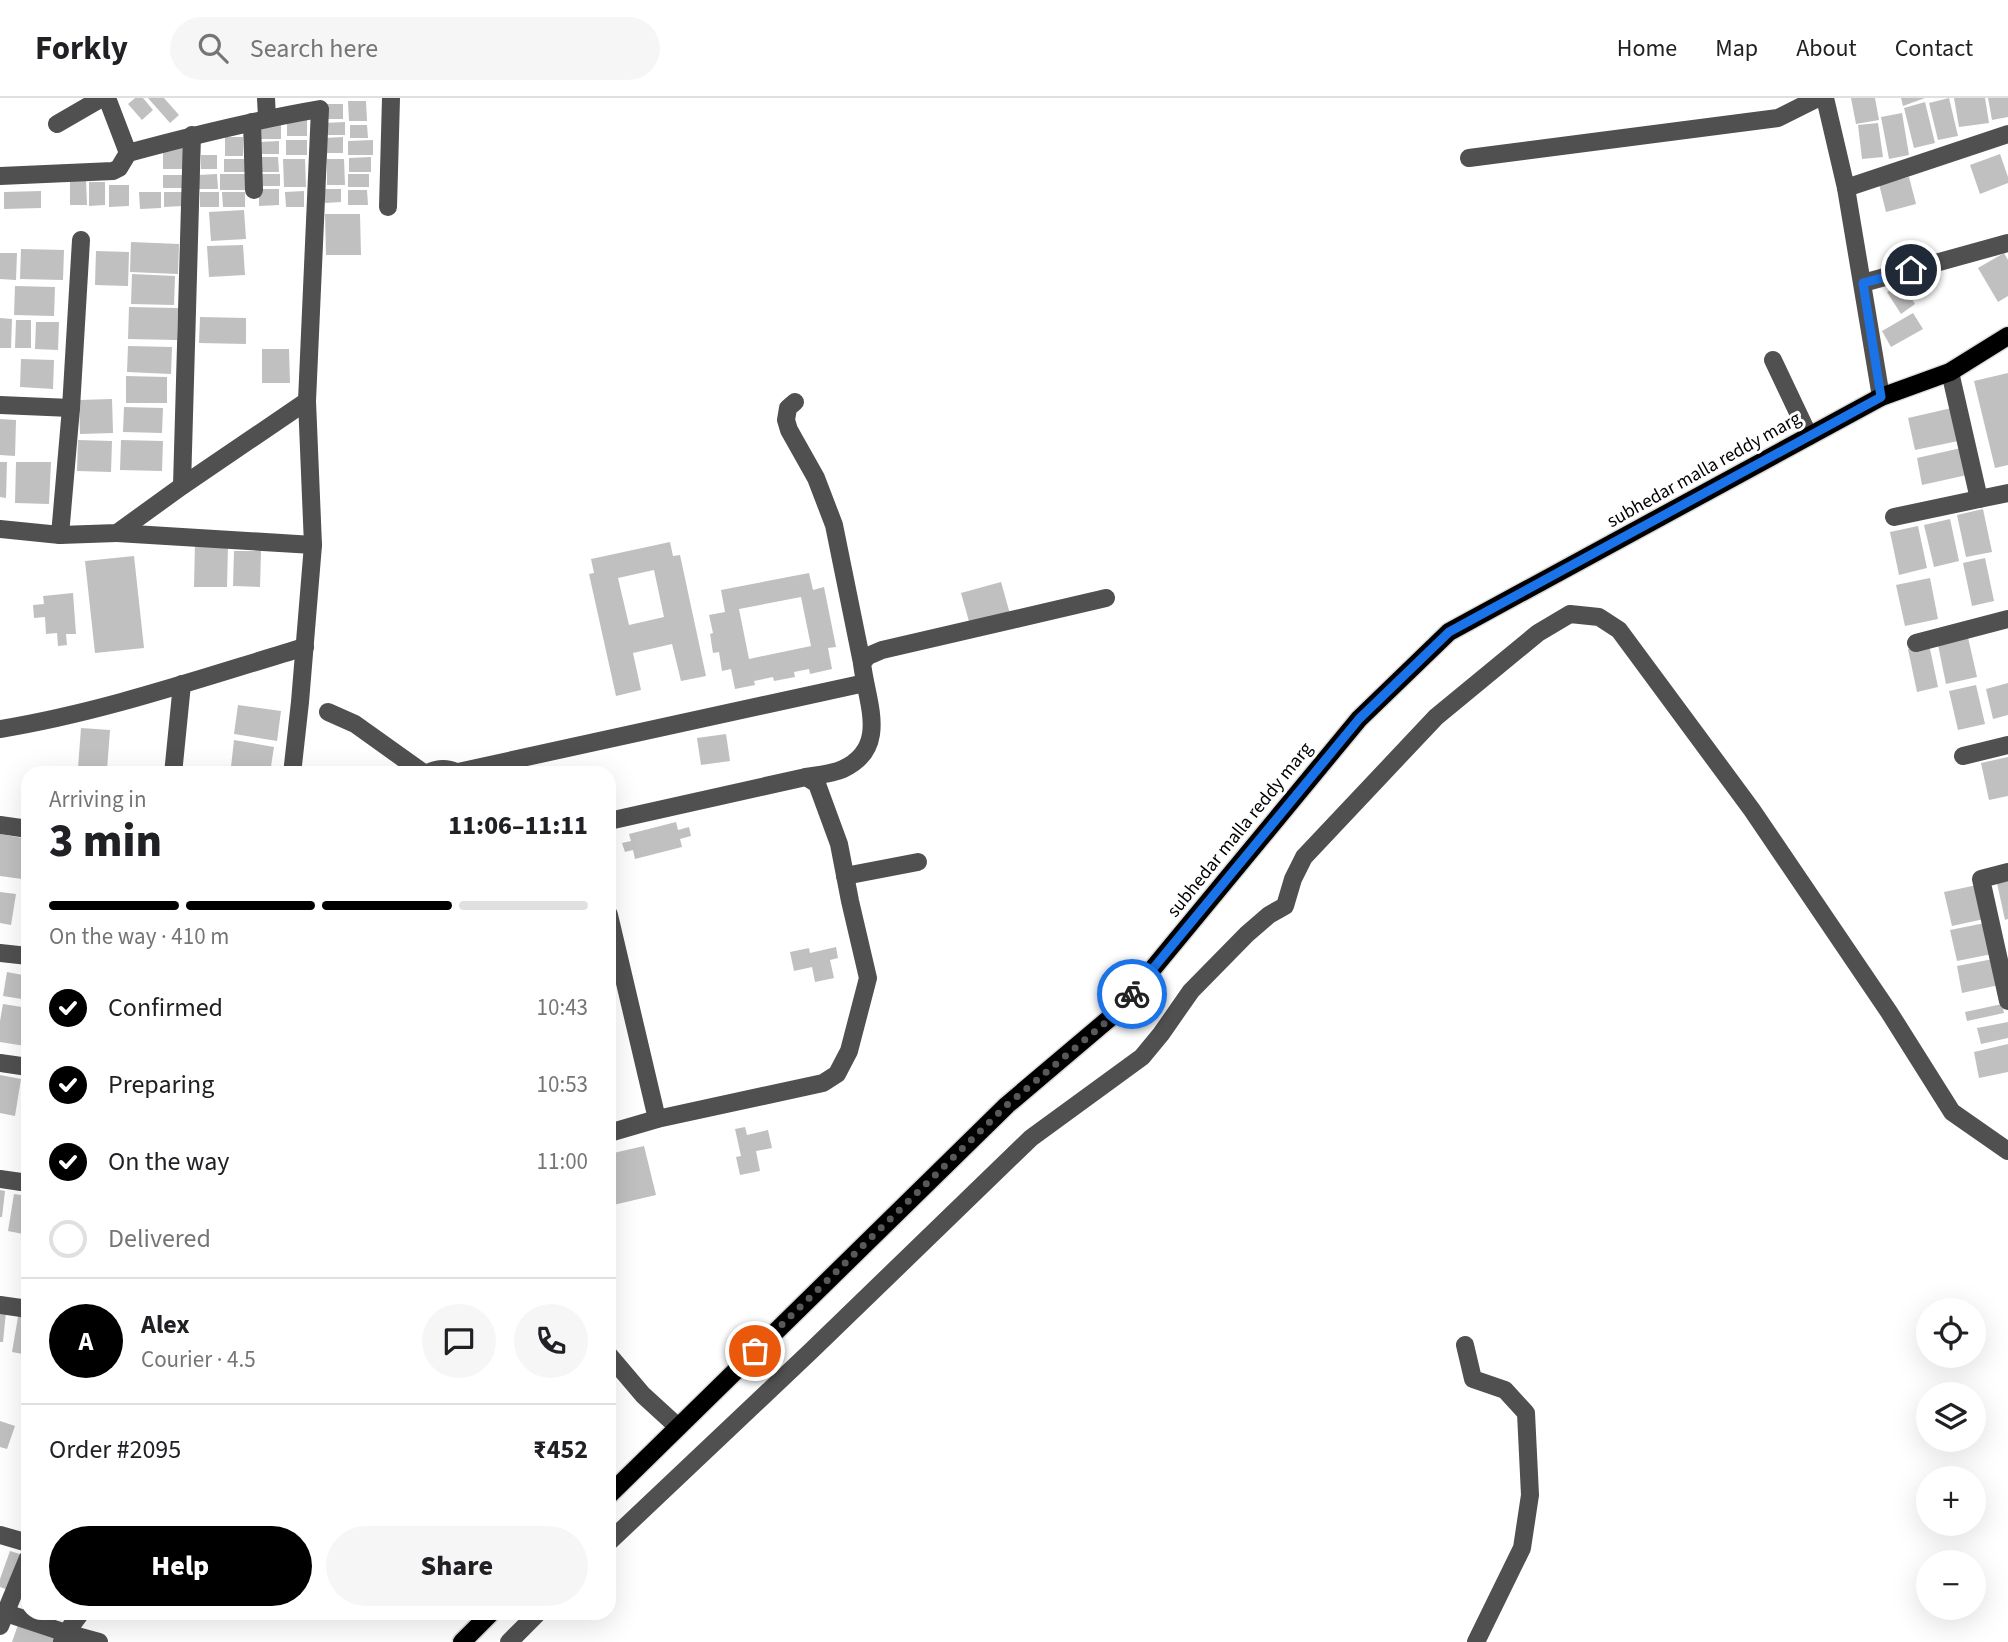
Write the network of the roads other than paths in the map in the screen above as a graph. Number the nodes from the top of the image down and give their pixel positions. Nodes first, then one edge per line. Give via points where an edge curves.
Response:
1 (104, 98) edge
2 (266, 98) edge
3 (391, 98) edge
4 (1818, 98) edge
5 (1825, 98) edge
6 (321, 103) edge
7 (260, 120) junction
8 (57, 124) dead end
9 (2008, 134) edge
10 (192, 135) junction
11 (128, 153) junction
12 (1469, 158) dead end
13 (0, 176) edge
14 (1846, 188) junction
15 (254, 190) dead end
16 (388, 207) dead end
17 (81, 240) dead end
18 (2008, 243) edge
19 (1863, 283) junction
20 (2008, 336) edge
21 (1773, 360) dead end
22 (1950, 372) junction
23 (1881, 397) junction
24 (307, 401) junction
25 (795, 402) dead end
26 (0, 405) edge
27 (71, 408) junction
28 (1809, 436) junction
29 (182, 486) junction
30 (2008, 493) edge
31 (1979, 499) junction
32 (1894, 517) dead end
33 (0, 529) edge
34 (117, 533) junction
35 (60, 535) junction
36 (313, 545) junction
37 (1106, 598) dead end
38 (2008, 619) edge
39 (1916, 643) dead end
40 (305, 647) junction
41 (862, 663) junction
42 (865, 683) junction
43 (182, 684) junction
44 (328, 712) dead end
45 (0, 729) edge
46 (2008, 746) edge
47 (1963, 756) dead end
48 (174, 766) edge
49 (293, 766) edge
50 (414, 766) edge
51 (491, 766) edge
52 (806, 777) junction
53 (616, 819) edge
54 (0, 825) edge
55 (21, 828) edge
56 (918, 862) dead end
57 (2008, 872) edge
58 (845, 876) junction
59 (616, 945) edge
60 (0, 953) edge
61 (21, 955) edge
62 (2007, 992) edge
63 (0, 1063) edge
64 (21, 1066) edge
65 (657, 1119) junction
66 (616, 1131) edge
67 (2008, 1151) edge
68 (0, 1179) edge
69 (21, 1182) edge
70 (0, 1305) edge
71 (21, 1308) edge
72 (1465, 1345) dead end
73 (616, 1364) edge
74 (678, 1427) junction
75 (616, 1488) edge
76 (0, 1535) edge
77 (616, 1535) edge
78 (21, 1541) edge
79 (21, 1574) edge
80 (2, 1617) edge
81 (76, 1620) edge
82 (484, 1620) edge
83 (531, 1620) edge
84 (64, 1638) edge
85 (99, 1642) edge
86 (462, 1642) edge
87 (509, 1642) edge
88 (1476, 1642) edge

1 - 8 street
1 - 11 street
2 - 7 street
3 - 16 street
4 - 12 street via 1778,118
5 - 14 street
6 - 7 street
6 - 24 street
7 - 10 street
7 - 15 street
9 - 14 street
10 - 11 street
10 - 29 street
11 - 13 street via 113,171
14 - 19 street
17 - 27 street
18 - 19 street
19 - 23 street
20 - 22 main road, subhedar malla reddy marg
21 - 28 street
22 - 23 main road, subhedar malla reddy marg
22 - 31 street
23 - 28 main road, subhedar malla reddy marg
24 - 29 street
24 - 36 street
25 - 41 street via 788,408 786,420 834,525
26 - 27 street
27 - 35 street
28 - 74 main road, subhedar malla reddy marg via 1449,632 1359,719 1118,1012 1007,1105
29 - 34 street
30 - 31 street
31 - 32 street
33 - 35 street
34 - 35 street
34 - 36 street
36 - 40 street
37 - 41 street via 882,650
38 - 39 street
40 - 43 street
40 - 49 street
41 - 42 street
42 - 51 street
42 - 52 street via 872,731 866,751 841,770
43 - 45 street via 114,705
43 - 48 street
44 - 50 street via 355,724
46 - 47 street
52 - 53 street
52 - 58 street via 817,785 839,844
54 - 55 street
56 - 58 street
57 - 62 street via 1981,879
58 - 65 street via 868,978 849,1051 837,1074 823,1083
59 - 65 street
60 - 61 street
63 - 64 street
65 - 66 street
67 - 77 street via 1952,1112 1752,810 1619,630 1599,617 1570,614 1538,633 1436,718 1304,857 1286,905 1247,934 1191,991 1142,1057 1031,1138
68 - 69 street
70 - 71 street
72 - 88 street via 1473,1379 1505,1390 1526,1413 1530,1495 1522,1548
73 - 74 street
74 - 75 main road, subhedar malla reddy marg
76 - 78 street
79 - 80 street
80 - 84 street
81 - 84 street
82 - 86 main road
83 - 87 street
84 - 85 street

